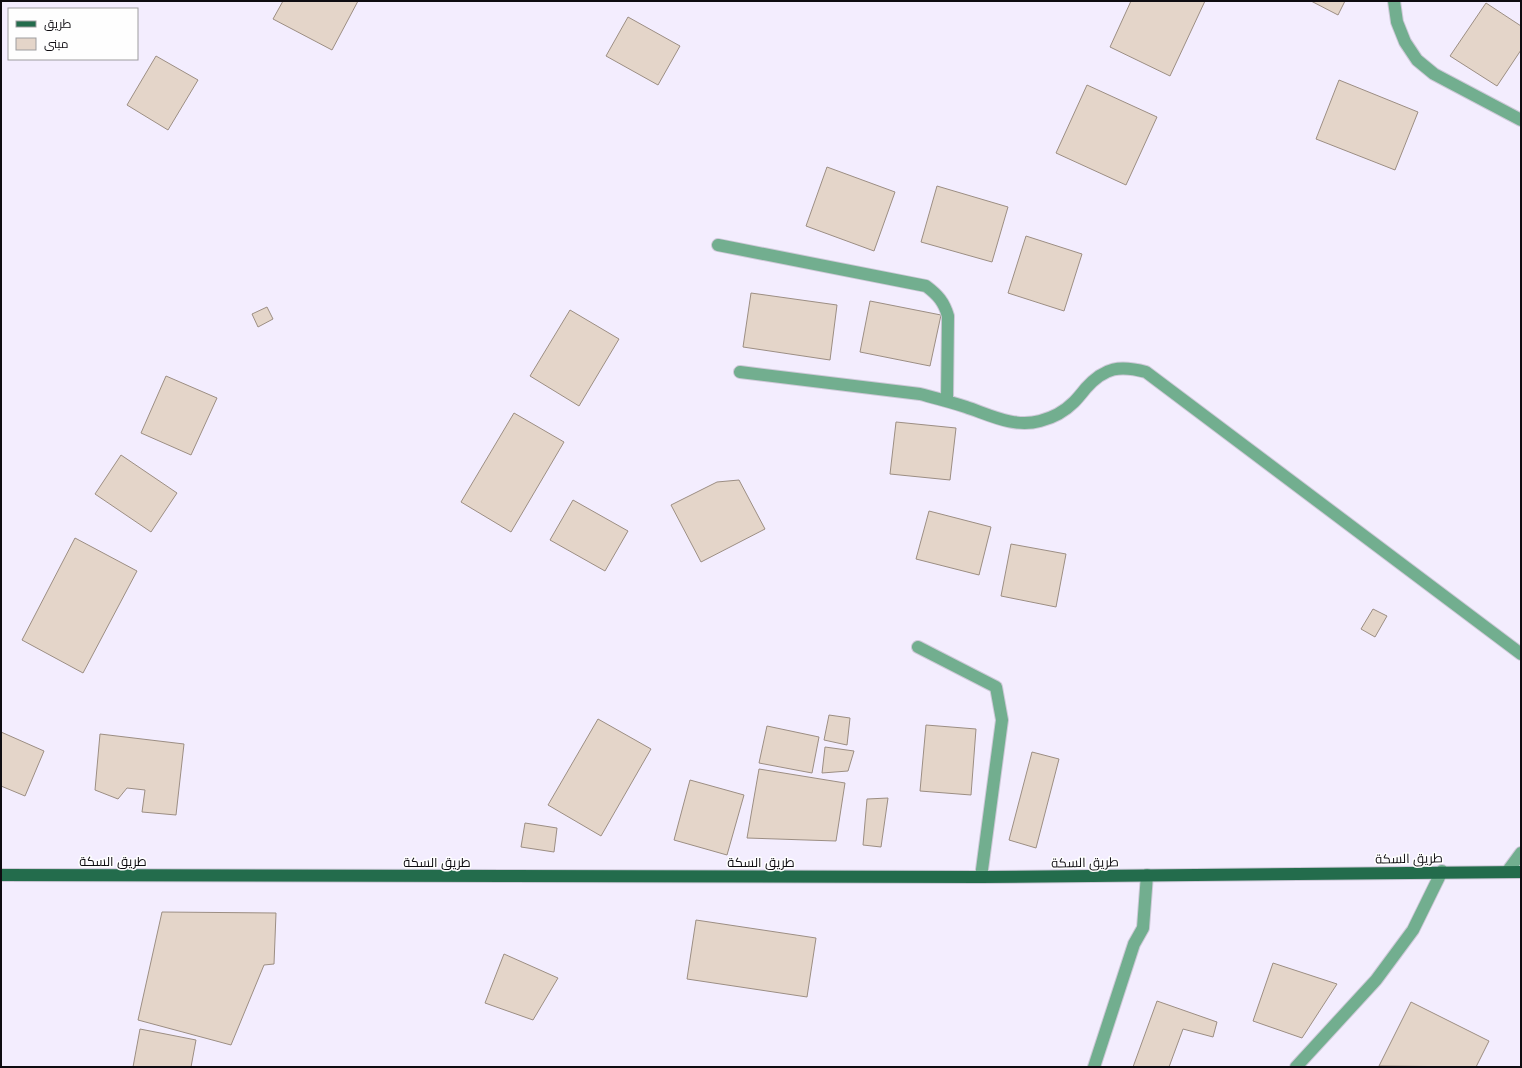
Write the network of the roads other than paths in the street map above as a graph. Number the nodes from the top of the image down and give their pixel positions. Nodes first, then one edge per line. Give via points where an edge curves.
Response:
1 (1394, 1) edge
2 (1521, 120) edge
3 (718, 245) dead end
4 (740, 372) dead end
5 (947, 400) junction
6 (918, 647) dead end
7 (1521, 654) edge
8 (1521, 853) edge
9 (1442, 871) junction
10 (1507, 872) junction
11 (1521, 872) edge
12 (1, 874) edge
13 (1147, 875) junction
14 (981, 877) junction
15 (1094, 1067) edge
16 (1296, 1067) edge

1 - 2 street via 1397,22 1405,42 1417,60 1434,74
3 - 5 street via 926,286 937,294 948,316
4 - 5 street via 892,389
5 - 7 street via 999,419 1019,423 1039,421 1058,414 1074,403 1098,376 1113,369 1130,368 1146,372
6 - 14 street via 996,687 1002,720
8 - 10 street
9 - 10 main road, طريق السكة
9 - 13 main road, طريق السكة
9 - 16 street via 1413,930 1376,980
10 - 11 main road, طريق السكة
12 - 14 main road, طريق السكة
13 - 14 main road, طريق السكة
13 - 15 street via 1143,928 1134,944

